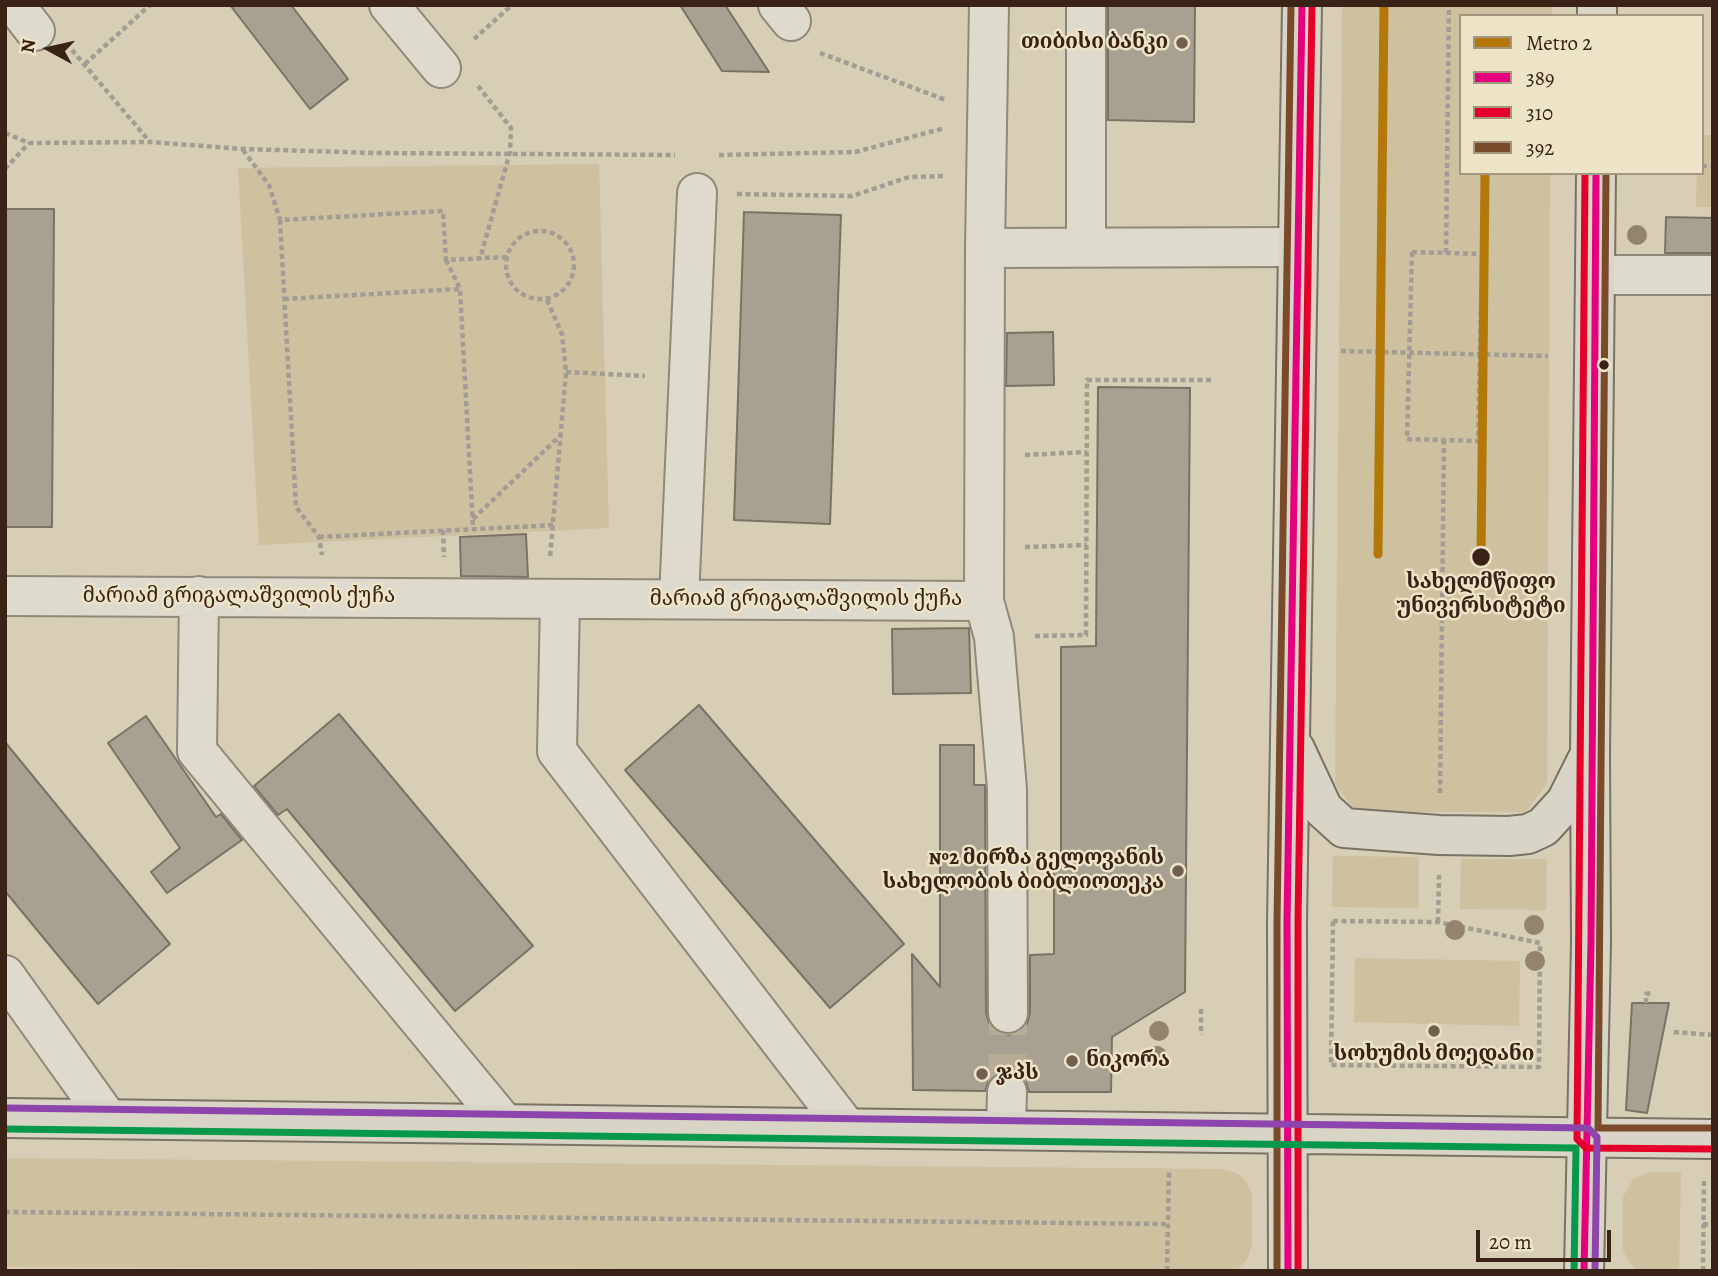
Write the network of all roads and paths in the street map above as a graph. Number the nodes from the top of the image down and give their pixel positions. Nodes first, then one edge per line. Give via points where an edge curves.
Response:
1 (149, 5) edge
2 (388, 5) edge
3 (512, 5) edge
4 (989, 5) edge
5 (1086, 5) edge
6 (1302, 5) edge
7 (1449, 5) edge
8 (785, 13) edge
9 (25, 18) edge
10 (448, 62) junction
11 (85, 64) junction
12 (990, 116) junction
13 (5, 133) edge
14 (29, 142) junction
15 (151, 142) junction
16 (243, 149) junction
17 (510, 152) junction
18 (711, 155) dead end
19 (685, 156) dead end
20 (5, 169) edge
21 (1596, 175) edge
22 (989, 176) junction
23 (697, 193) joint
24 (279, 220) junction
25 (1086, 245) junction
26 (1297, 247) junction
27 (985, 248) junction
28 (1446, 253) junction
29 (507, 257) junction
30 (480, 258) junction
31 (446, 260) junction
32 (1595, 275) junction
33 (1713, 275) edge
34 (460, 289) junction
35 (284, 299) junction
36 (547, 300) junction
37 (1340, 351) dead end
38 (1408, 353) junction
39 (1479, 355) junction
40 (1548, 355) dead end
41 (566, 372) junction
42 (687, 379) junction
43 (1214, 380) dead end
44 (562, 434) junction
45 (1444, 440) junction
46 (1087, 452) junction
47 (985, 457) junction
48 (473, 520) junction
49 (555, 525) junction
50 (473, 528) junction
51 (319, 537) junction
52 (1087, 545) junction
53 (985, 548) junction
54 (5, 596) edge
55 (199, 596) junction
56 (330, 597) junction
57 (679, 599) junction
58 (552, 600) junction
59 (984, 601) junction
60 (994, 637) junction
61 (1291, 740) junction
62 (1590, 754) junction
63 (1440, 799) dead end
64 (1439, 867) dead end
65 (1438, 922) junction
66 (5, 975) edge
67 (1651, 993) dead end
68 (1646, 1003) dead end
69 (1200, 1009) dead end
70 (1008, 1013) tunnel mouth
71 (1674, 1032) dead end
72 (1201, 1035) dead end
73 (1713, 1035) edge
74 (1007, 1091) tunnel mouth
75 (5, 1118) edge
76 (108, 1119) junction
77 (505, 1124) junction
78 (847, 1128) junction
79 (1006, 1129) junction
80 (1286, 1133) junction
81 (1587, 1138) junction
82 (1709, 1156) edge
83 (1169, 1168) dead end
84 (5, 1212) edge
85 (1168, 1224) junction
86 (1703, 1224) junction
87 (1713, 1224) edge
88 (1167, 1271) edge
89 (1288, 1271) edge
90 (1584, 1271) edge
91 (1703, 1271) edge

1 - 11 path
2 - 10 street
3 - 10 path
4 - 12 street, მარიამ გრიგალაშვილის ქუჩა
5 - 25 street
6 - 26 main road
7 - 28 path
8 - 12 path via 820,53
9 - 11 path via 53,29
10 - 17 path via 511,128
11 - 15 path
12 - 18 path via 855,152
12 - 22 street, მარიამ გრიგალაშვილის ქუჩა
13 - 14 path
14 - 15 path
14 - 20 path
15 - 16 path
16 - 17 path
16 - 24 path via 269,185
17 - 19 path
17 - 30 path
21 - 32 main road
22 - 23 path via 909,177 852,196
22 - 27 street, მარიამ გრიგალაშვილის ქუჩა
23 - 42 street
24 - 31 path via 443,211
24 - 35 path
25 - 26 street
25 - 27 street
26 - 61 main road
27 - 47 street, მარიამ გრიგალაშვილის ქუჩა
28 - 38 path via 1412,252
28 - 39 path via 1482,254
29 - 30 path
29 - 36 path via 509,280 516,289 524,296
29 - 36 path via 519,238 529,233 552,232 569,246 575,267 572,278 566,288
30 - 31 path
31 - 34 path
32 - 33 street
32 - 62 main road
34 - 35 path
34 - 48 path
35 - 51 path via 296,507
36 - 41 path via 562,334
37 - 38 path
38 - 39 path
38 - 45 path via 1407,439
39 - 40 path
39 - 45 path via 1478,441
41 - 42 path
41 - 44 path
42 - 57 street
43 - 46 path via 1087,380
44 - 48 path
44 - 49 path
45 - 63 path
46 - 47 path
46 - 52 path
47 - 53 street, მარიამ გრიგალაშვილის ქუჩა
48 - 50 path
49 - 50 path
49 - 58 path
50 - 51 path
51 - 56 path
52 - 53 path
52 - 60 path via 1086,635
53 - 59 street, მარიამ გრიგალაშვილის ქუჩა
54 - 55 street, მარიამ გრიგალაშვილის ქუჩა
55 - 56 street, მარიამ გრიგალაშვილის ქუჩა
55 - 77 street via 197,751
56 - 58 street, მარიამ გრიგალაშვილის ქუჩა
57 - 58 street, მარიამ გრიგალაშვილის ქუჩა
57 - 59 street, მარიამ გრიგალაშვილის ქუჩა
58 - 78 street via 557,751
59 - 60 street
60 - 70 street via 1007,789
61 - 62 main road via 1323,809 1344,828 1360,832 1528,834 1543,827 1566,802
61 - 80 main road
62 - 81 main road
64 - 65 path
65 - 65 path via 1540,943 1539,1067 1331,1065 1333,921
66 - 76 street
67 - 68 path via 1646,994
69 - 72 path
71 - 73 path
74 - 79 street
75 - 76 main road
76 - 77 main road
77 - 78 main road
78 - 79 main road
79 - 80 main road
80 - 81 main road
80 - 89 main road
81 - 82 main road
81 - 90 main road
82 - 86 path
83 - 85 path
84 - 85 path
85 - 88 path
86 - 87 path
86 - 91 path

